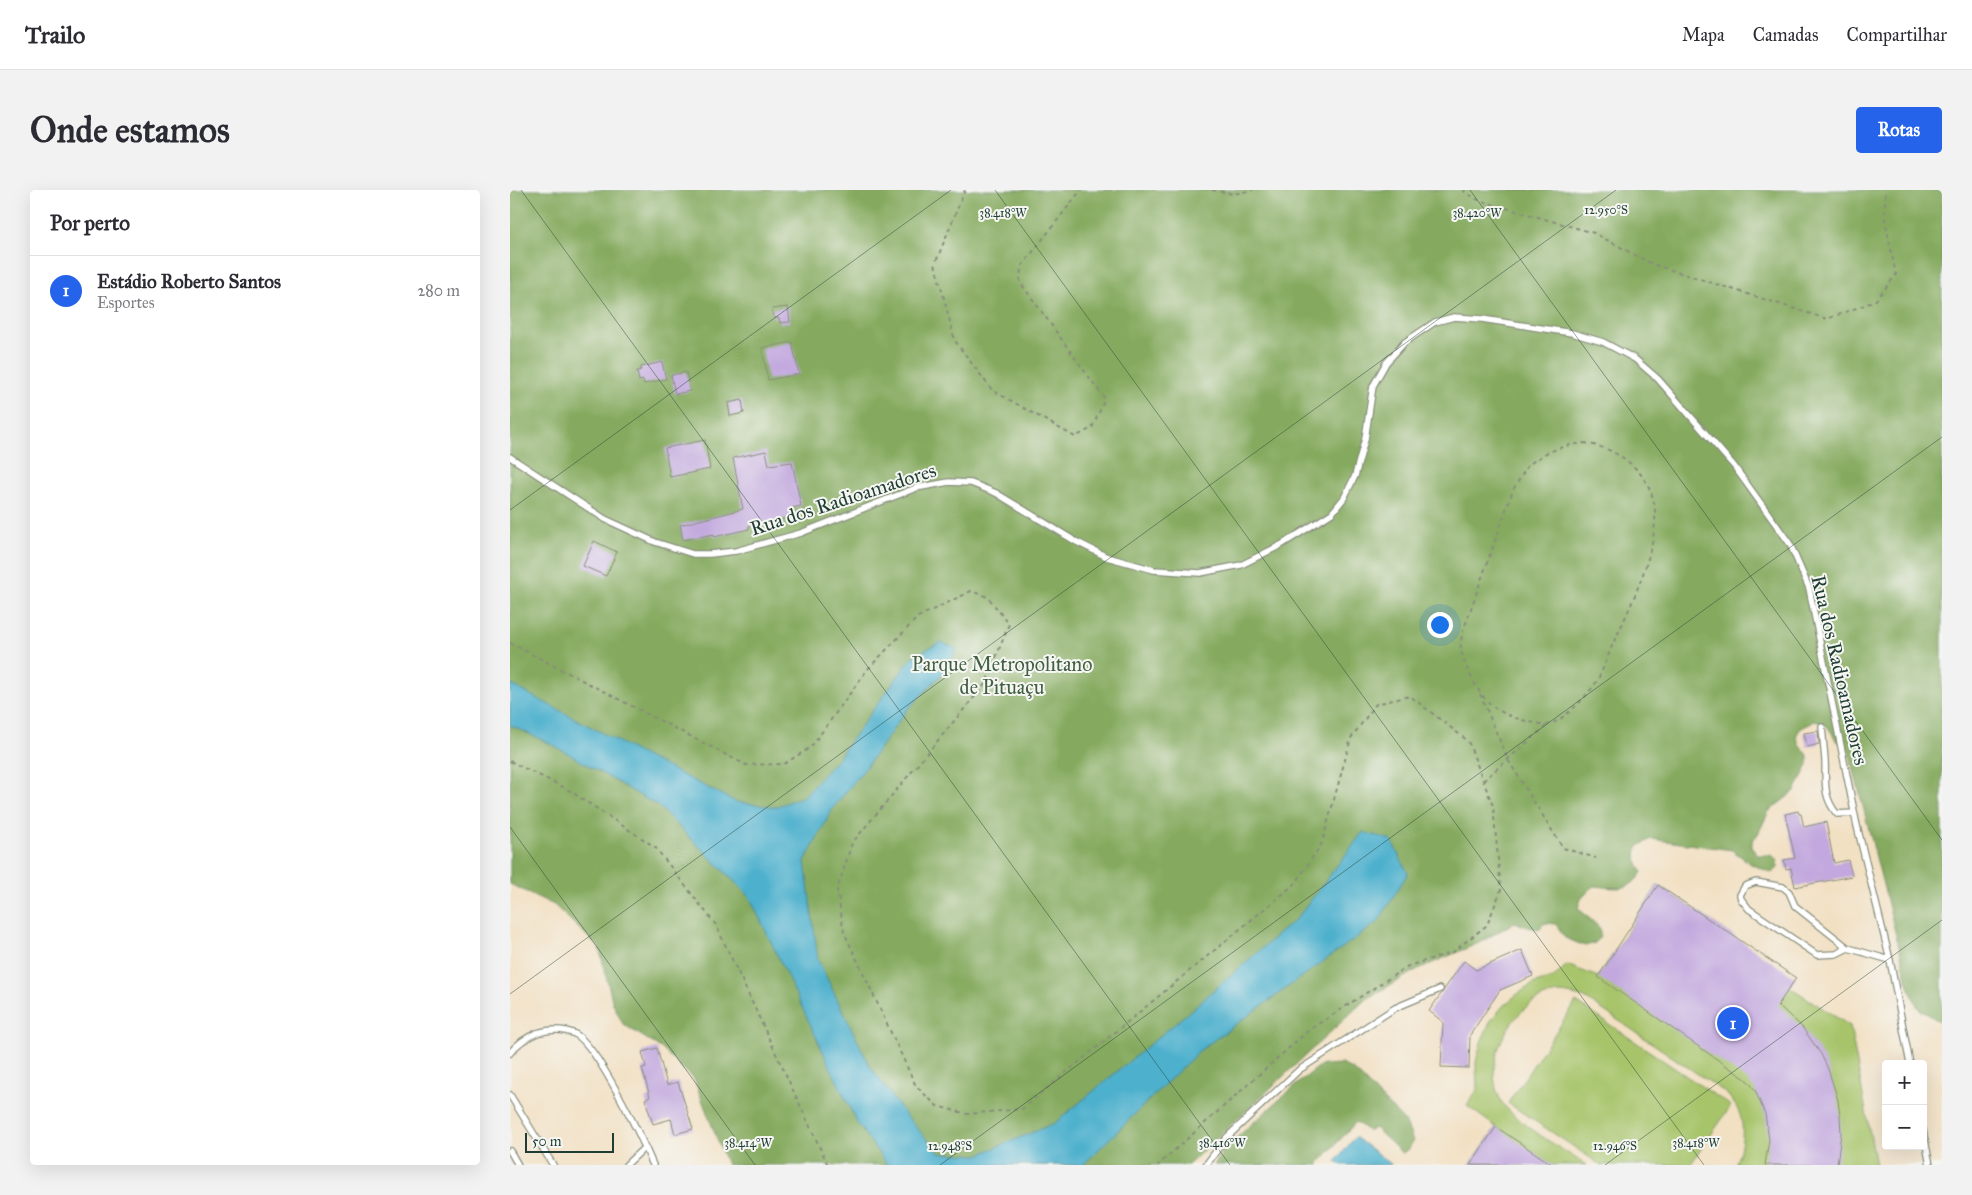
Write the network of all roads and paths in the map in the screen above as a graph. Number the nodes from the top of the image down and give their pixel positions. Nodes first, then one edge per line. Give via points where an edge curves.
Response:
1 (966, 190) edge
2 (1081, 190) edge
3 (1212, 190) edge
4 (1253, 190) edge
5 (1462, 190) edge
6 (1885, 190) edge
7 (510, 457) edge
8 (510, 643) edge
9 (1479, 693) junction
10 (1547, 725) junction
11 (1822, 727) dead end
12 (1508, 760) junction
13 (510, 761) edge
14 (1483, 781) junction
15 (1854, 813) junction
16 (1596, 858) dead end
17 (1848, 948) junction
18 (1890, 960) junction
19 (1440, 989) dead end
20 (510, 1053) edge
21 (1909, 1060) edge
22 (510, 1096) edge
23 (645, 1147) junction
24 (1927, 1150) edge
25 (510, 1151) edge
26 (518, 1165) edge
27 (553, 1165) edge
28 (626, 1165) edge
29 (653, 1165) edge
30 (828, 1165) edge
31 (1158, 1165) edge
32 (1206, 1165) edge
33 (1930, 1165) edge

1 - 2 path via 935,264 955,341 992,390 1075,436 1092,428 1105,399 1020,282 1021,267
3 - 4 path via 1233,194
5 - 6 path via 1478,200 1594,233 1652,264 1827,319 1875,301 1896,275 1885,220
7 - 15 lane, Rua dos Radioamadores via 605,519 655,542 693,554 736,550 801,533 916,488 949,482 971,484 996,494 1107,557 1154,570 1200,573 1241,564 1281,545 1332,513 1355,476 1365,439 1373,386 1386,363 1405,342 1435,322 1454,317 1482,319 1572,333 1603,342 1635,359 1658,379 1734,466 1790,544 1809,588
8 - 14 path via 746,765 784,764 811,747 867,670 918,617 971,590 988,597 1009,624 986,683 852,844 837,890 844,932 916,1086 937,1106 967,1114 1022,1109 1296,883 1322,842 1351,738 1376,704 1410,696 1468,741
9 - 10 path via 1512,718
9 - 10 path via 1460,649 1462,634 1513,490 1528,465 1546,453 1584,443 1600,446 1636,468 1648,486 1655,510 1654,534 1647,561 1596,682 1573,710
9 - 12 path
10 - 12 path
11 - 15 lane via 1825,789 1832,808 1837,814
12 - 14 path
12 - 16 path via 1563,848
13 - 30 path via 567,789 655,847 716,925
14 - 31 path via 1493,806 1502,890 1487,925 1453,952 1408,966 1309,1030
15 - 18 lane, Rua dos Radioamadores
17 - 17 lane via 1795,906 1783,886 1756,882 1745,886 1740,895 1749,909 1816,955 1836,954
17 - 18 lane
18 - 21 lane, Rua dos Radioamadores
19 - 32 lane via 1395,1008 1299,1070 1226,1138
20 - 23 lane via 522,1041 542,1032 556,1029 576,1035 594,1054
22 - 27 lane
23 - 28 lane
23 - 29 lane
24 - 33 lane
25 - 26 lane

